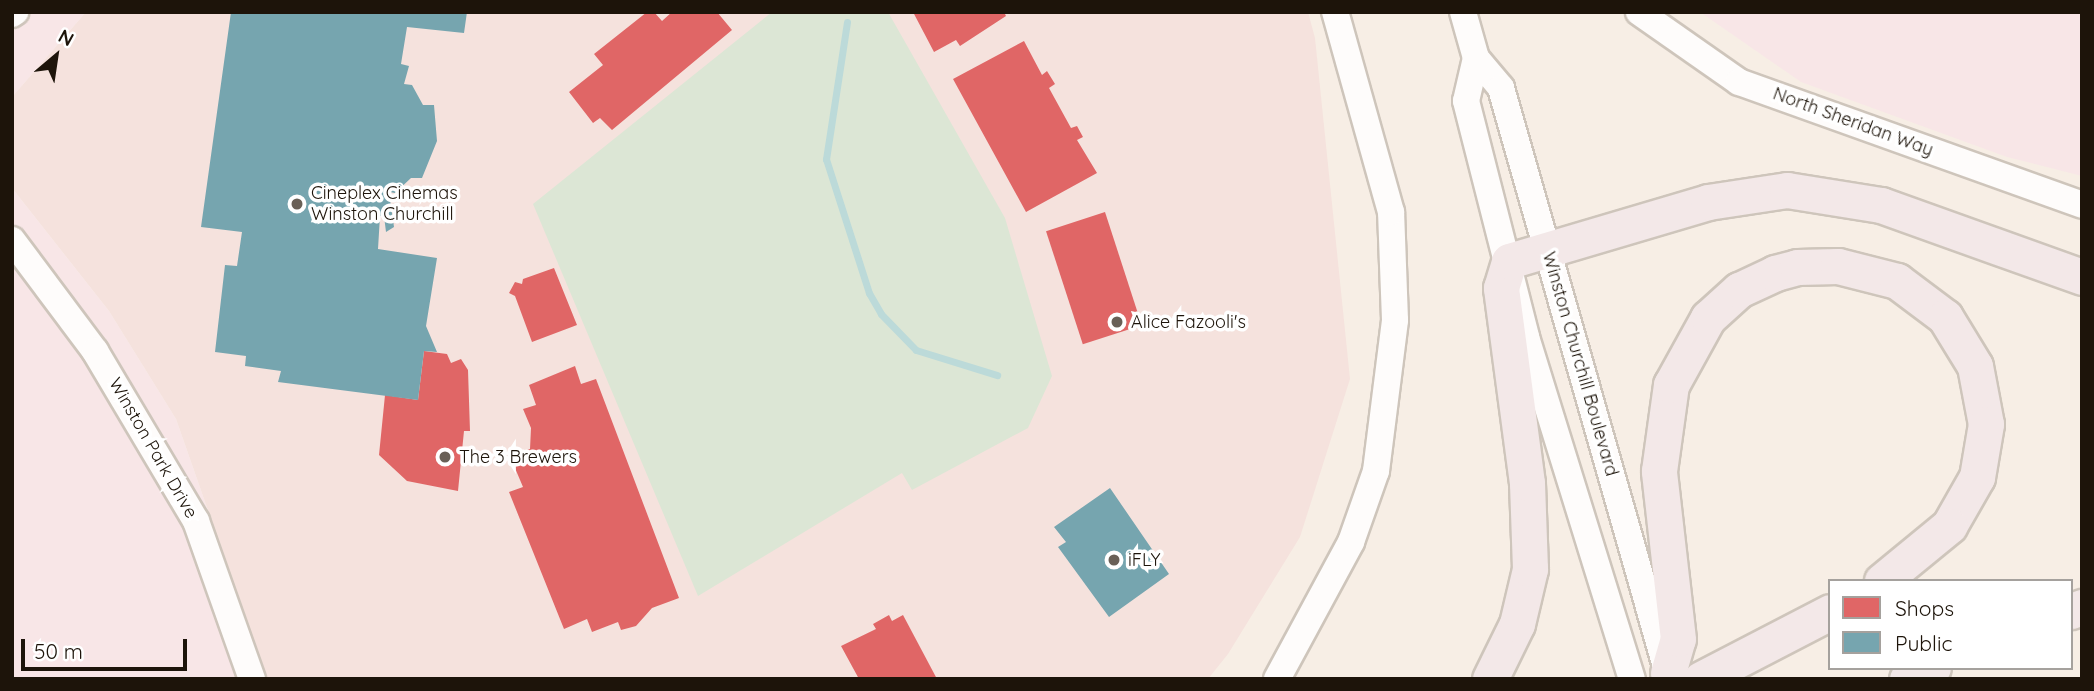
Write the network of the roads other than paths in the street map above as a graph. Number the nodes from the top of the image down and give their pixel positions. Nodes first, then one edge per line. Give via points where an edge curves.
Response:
1 (1335, 12) edge
2 (1463, 12) edge
3 (1639, 12) edge
4 (1476, 58) junction
5 (2082, 205) edge
6 (12, 240) edge
7 (1547, 250) junction
8 (1509, 261) junction
9 (2082, 277) edge
10 (1885, 579) edge
11 (1828, 613) edge
12 (1664, 623) junction
13 (1928, 670) edge
14 (1680, 677) edge
15 (251, 679) edge
16 (1277, 679) edge
17 (1490, 679) edge
18 (1632, 679) edge
19 (1907, 679) edge

1 - 16 street via 1391,212 1395,320 1376,471 1324,598
2 - 4 street, Winston Churchill Boulevard
3 - 5 street, North Sheridan Way via 1739,82
4 - 7 street, Winston Churchill Boulevard via 1501,88
4 - 8 street, Winston Churchill Boulevard via 1466,101
6 - 15 street, Winston Park Drive via 95,351 196,521
7 - 8 highway
7 - 9 highway via 1708,202 1787,190 1881,205
7 - 12 street, Winston Churchill Boulevard
8 - 17 highway via 1501,288 1527,483 1530,569 1517,624
8 - 18 street, Winston Churchill Boulevard via 1526,337
10 - 12 highway via 1940,536 1968,497 1985,439 1981,383 1957,332 1917,294 1868,271 1797,267 1757,280 1720,306 1693,340 1671,385 1659,471
11 - 14 highway
12 - 14 highway via 1678,639
13 - 19 highway

